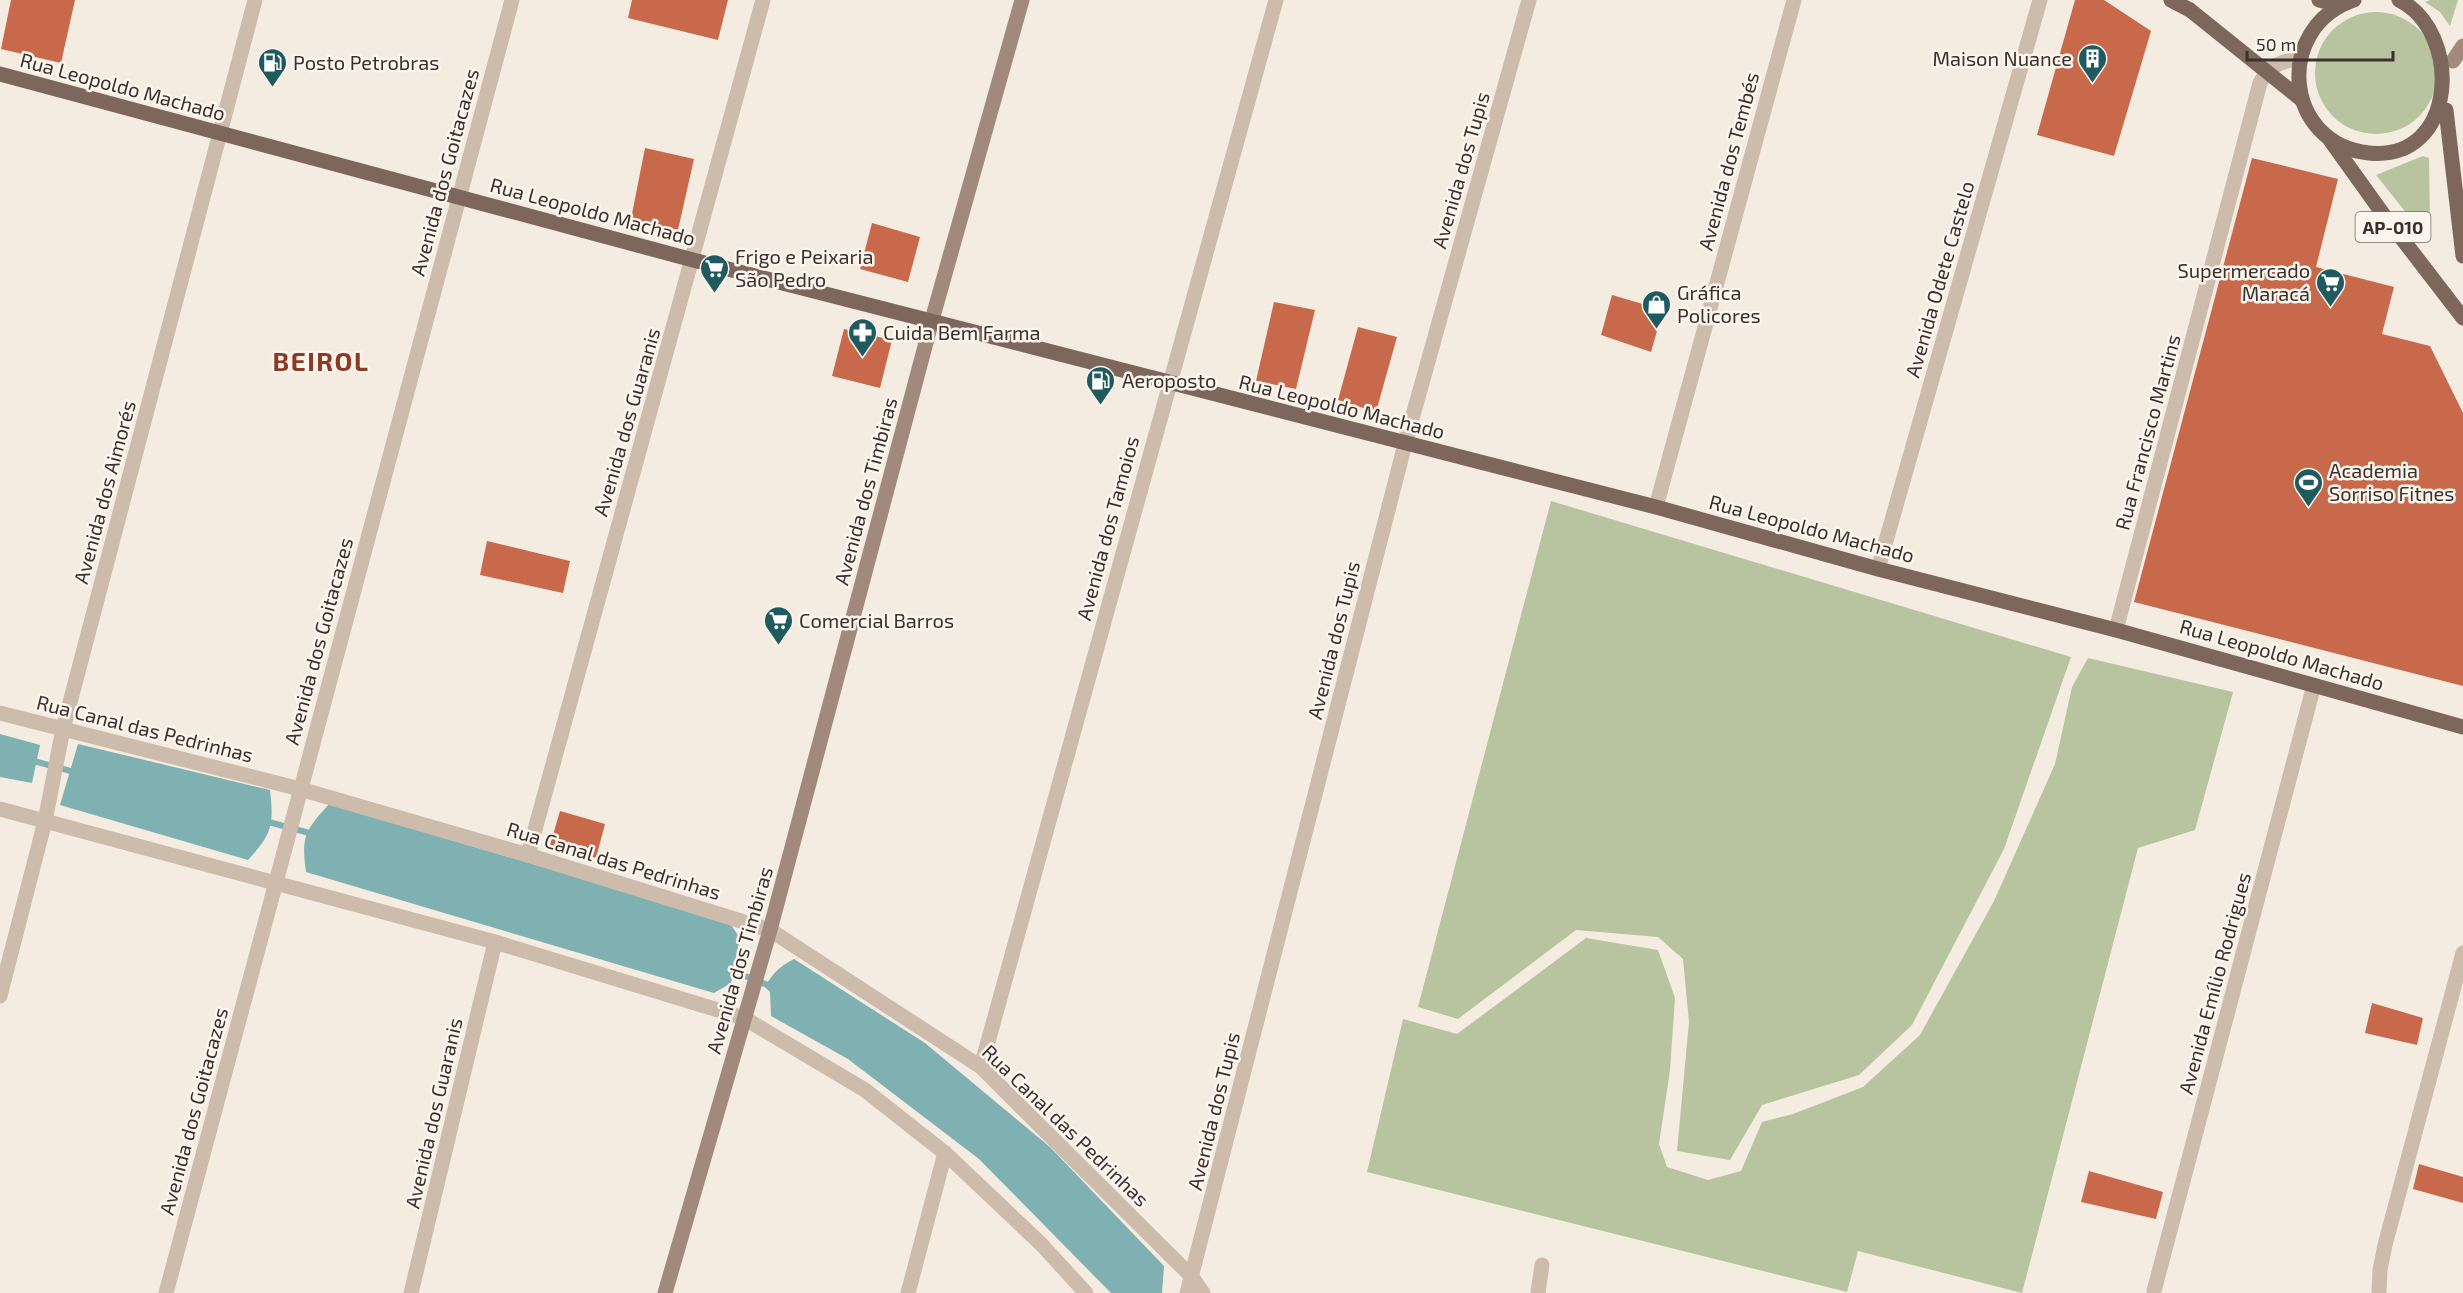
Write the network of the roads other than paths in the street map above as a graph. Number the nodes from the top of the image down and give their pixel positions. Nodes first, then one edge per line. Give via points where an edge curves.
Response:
1 (255, 0) edge
2 (512, 0) edge
3 (764, 0) edge
4 (1022, 0) edge
5 (1276, 0) edge
6 (1529, 0) edge
7 (1794, 0) edge
8 (2040, 0) edge
9 (2171, 0) edge
10 (2319, 0) edge
11 (2354, 0) edge
12 (2399, 0) edge
13 (2339, 5) junction
14 (2463, 46) edge
15 (2300, 58) junction
16 (2453, 62) junction
17 (2265, 72) junction
18 (0, 74) edge
19 (2302, 100) junction
20 (2446, 110) junction
21 (219, 134) junction
22 (2326, 135) junction
23 (459, 196) junction
24 (2463, 256) edge
25 (693, 260) junction
26 (2463, 318) edge
27 (932, 320) junction
28 (1169, 383) junction
29 (1405, 444) junction
30 (1656, 507) junction
31 (1878, 569) junction
32 (2116, 630) junction
33 (2314, 685) junction
34 (0, 713) edge
35 (2463, 727) edge
36 (63, 729) junction
37 (299, 794) junction
38 (0, 809) edge
39 (46, 818) junction
40 (528, 855) junction
41 (277, 880) junction
42 (770, 930) junction
43 (495, 942) junction
44 (2463, 952) edge
45 (0, 996) edge
46 (744, 1018) junction
47 (981, 1067) junction
48 (945, 1153) junction
49 (693, 1201) junction
50 (1542, 1265) dead end
51 (1193, 1288) edge
52 (2154, 1291) dead end
53 (166, 1293) edge
54 (411, 1293) edge
55 (665, 1293) edge
56 (674, 1293) edge
57 (908, 1293) edge
58 (1086, 1293) edge
59 (1538, 1293) edge
60 (2379, 1293) edge

1 - 21 street, Avenida dos Aimorés
2 - 23 street, Avenida dos Goitacazes
3 - 25 street, Avenida dos Guaranis
4 - 27 street, Avenida dos Timbiras
5 - 28 street, Avenida dos Tamoios
6 - 29 street, Avenida dos Tupis
7 - 30 street, Avenida dos Tembés
8 - 31 street, Avenida Odete Castelo
9 - 17 main road via 2190,10
10 - 13 main road
11 - 13 main road, AP-010
12 - 16 main road, AP-010 via 2432,19 2446,39
13 - 15 main road, AP-010 via 2307,37
14 - 16 street
15 - 17 street
15 - 19 main road, AP-010
16 - 20 main road, AP-010 via 2454,86
17 - 19 main road
17 - 32 street, Rua Francisco Martins
18 - 21 main road, Rua Leopoldo Machado
19 - 22 main road, AP-010
20 - 22 main road, AP-010 via 2433,129 2392,152 2369,153
20 - 24 main road, AP-010
21 - 23 main road, Rua Leopoldo Machado
21 - 36 street, Avenida dos Aimorés
22 - 26 main road, AP-010
23 - 25 main road, Rua Leopoldo Machado
23 - 37 street, Avenida dos Goitacazes
25 - 27 main road, Rua Leopoldo Machado
25 - 40 street, Avenida dos Guaranis
27 - 28 main road, Rua Leopoldo Machado
27 - 42 street, Avenida dos Timbiras
28 - 29 main road, Rua Leopoldo Machado
28 - 47 street, Avenida dos Tamoios
29 - 30 main road, Rua Leopoldo Machado
29 - 51 street, Avenida dos Tupis
30 - 31 main road, Rua Leopoldo Machado
31 - 32 main road, Rua Leopoldo Machado
32 - 33 main road, Rua Leopoldo Machado
33 - 35 main road, Rua Leopoldo Machado
33 - 52 street, Avenida Emílio Rodrigues
34 - 36 street, Rua Canal das Pedrinhas
36 - 37 street, Rua Canal das Pedrinhas
36 - 39 street, Avenida dos Aimorés
37 - 40 street, Rua Canal das Pedrinhas
37 - 41 street, Avenida dos Goitacazes
38 - 39 street
39 - 41 street
39 - 45 street, Avenida dos Aimorés
40 - 42 street, Rua Canal das Pedrinhas
41 - 43 street
41 - 53 street, Avenida dos Goitacazes
42 - 46 street, Avenida dos Timbiras
42 - 47 street, Rua Canal das Pedrinhas
43 - 46 street
43 - 54 street, Avenida dos Guaranis
44 - 60 street via 2385,1245
46 - 48 street via 865,1090
46 - 49 street, Avenida dos Timbiras
47 - 51 street, Rua Canal das Pedrinhas
48 - 57 street
48 - 58 street
49 - 55 street, Avenida dos Timbiras
49 - 56 street, Avenida dos Timbiras
50 - 59 street

